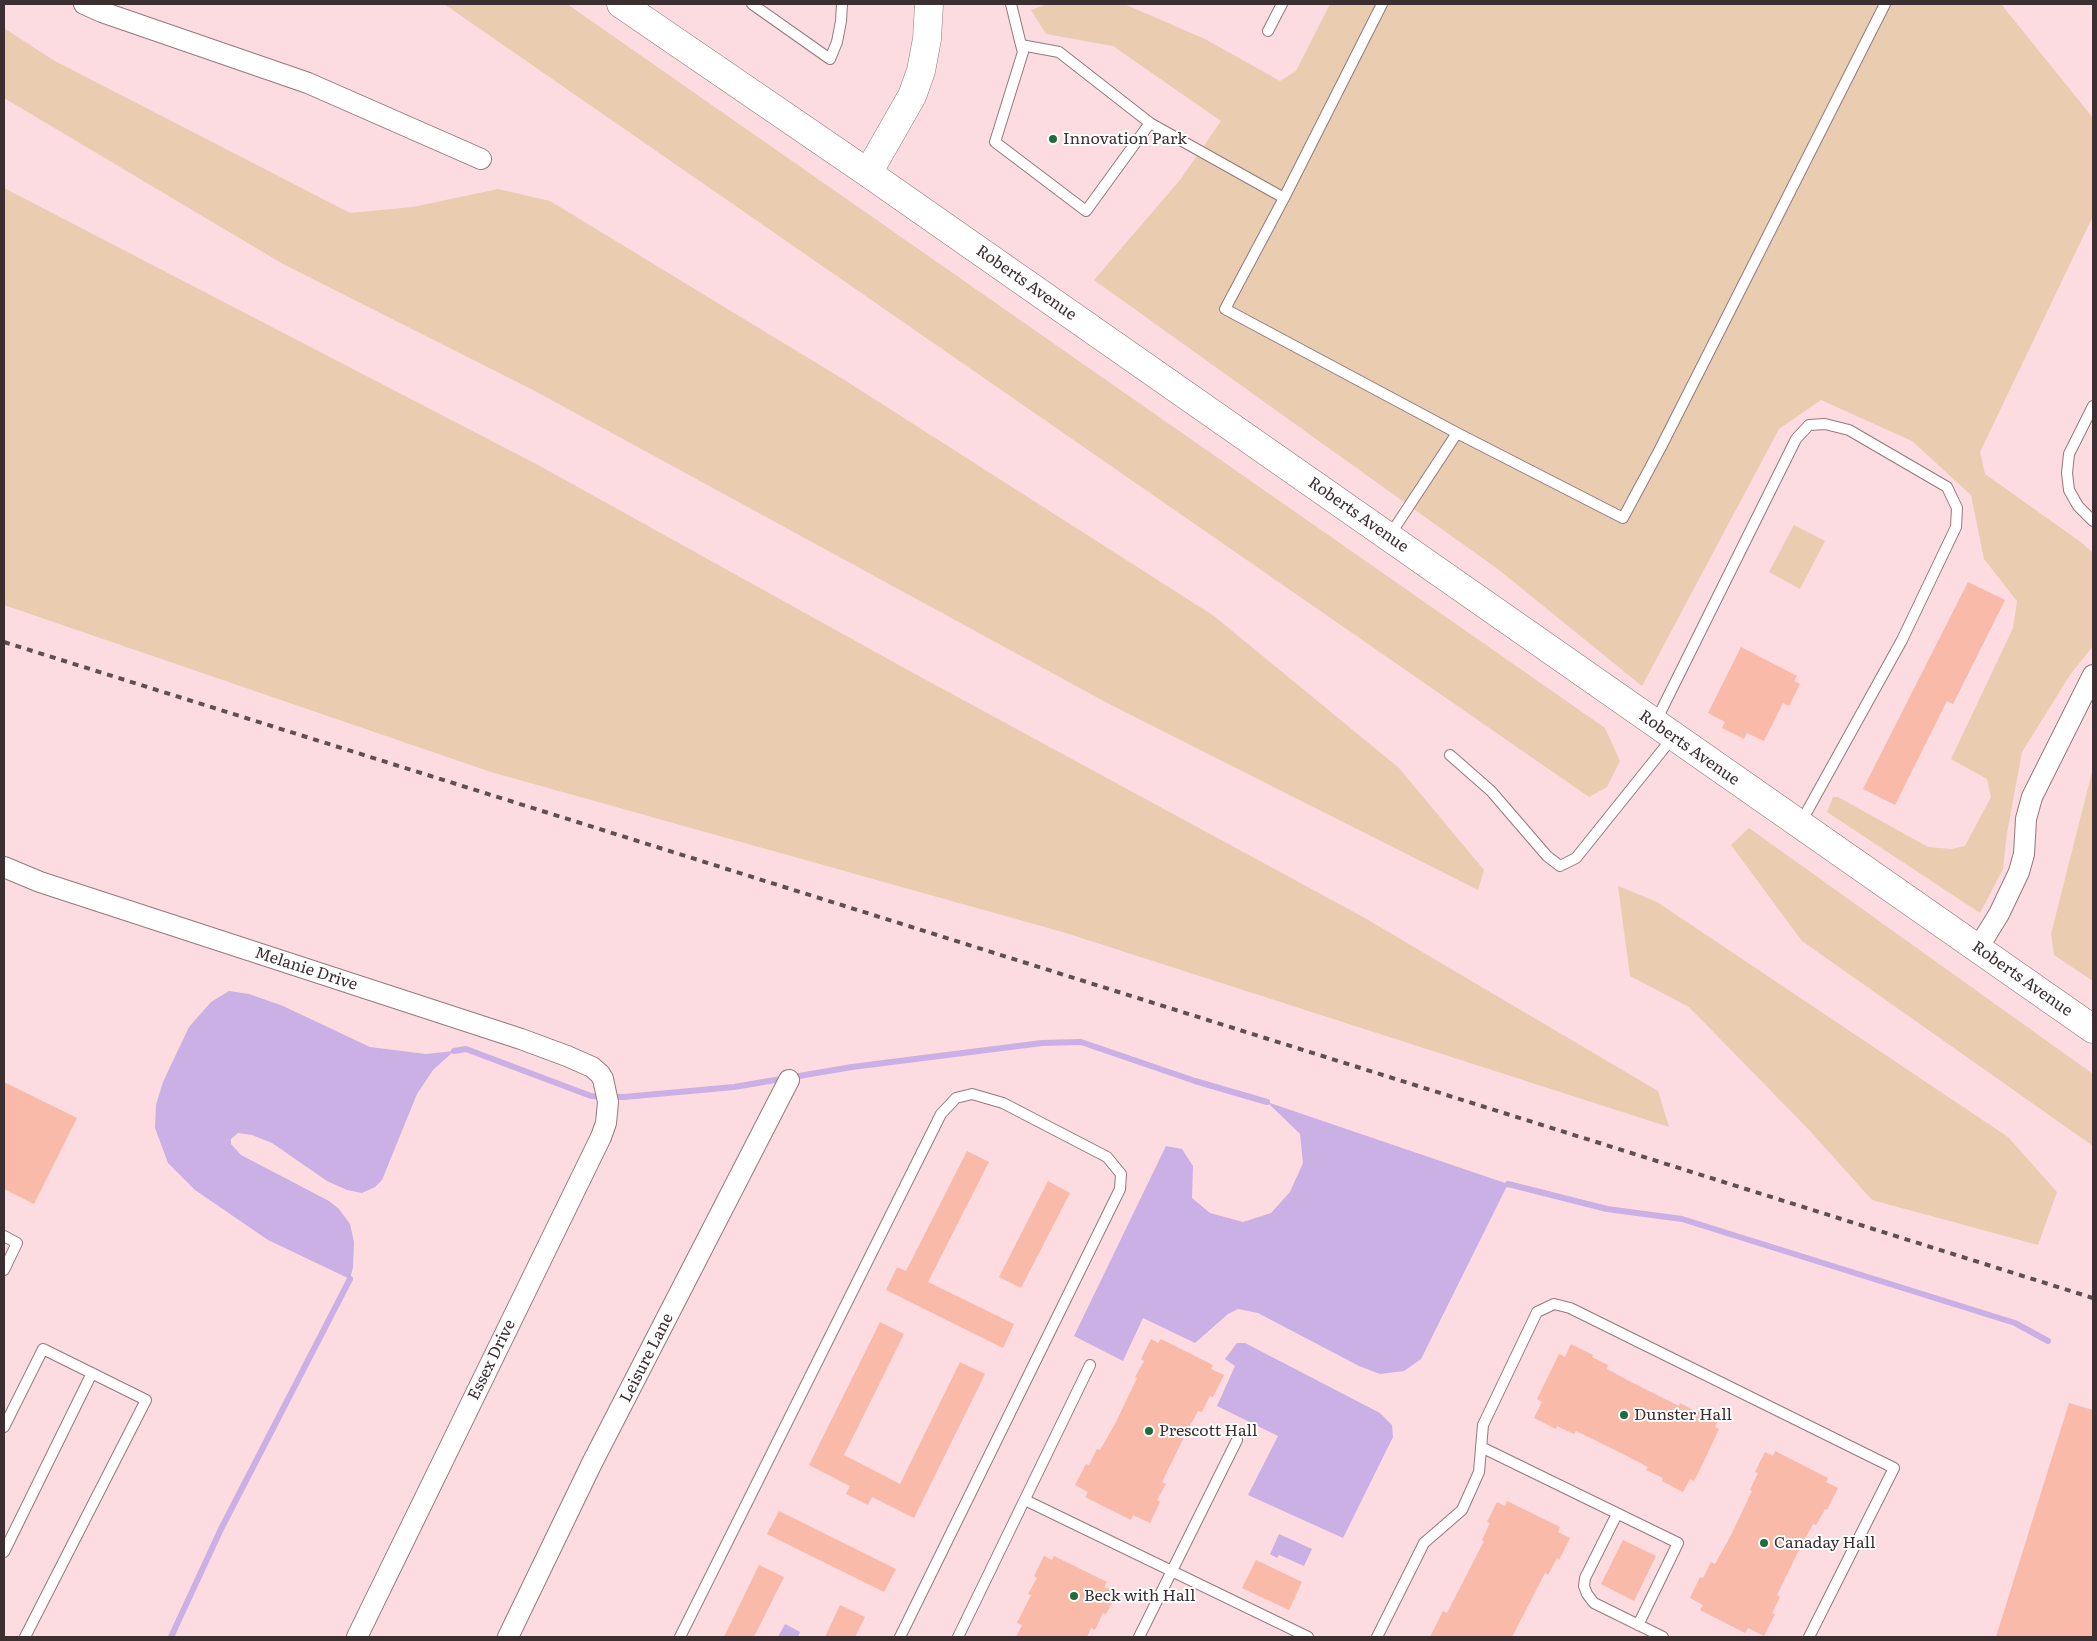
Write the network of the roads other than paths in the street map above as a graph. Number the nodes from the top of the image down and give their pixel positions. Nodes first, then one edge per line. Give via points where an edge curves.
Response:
1 (84, 4) edge
2 (621, 4) edge
3 (752, 4) edge
4 (842, 4) edge
5 (929, 4) edge
6 (1011, 4) edge
7 (1282, 4) edge
8 (1382, 4) edge
9 (1885, 4) edge
10 (1268, 31) dead end
11 (1021, 45) junction
12 (1150, 123) junction
13 (481, 159) dead end
14 (868, 173) junction
15 (1284, 198) junction
16 (2093, 406) edge
17 (1457, 433) junction
18 (2093, 521) edge
19 (1389, 536) junction
20 (2093, 675) edge
21 (1664, 730) junction
22 (1450, 755) dead end
23 (1799, 826) junction
24 (4, 867) edge
25 (1978, 948) junction
26 (2093, 1029) edge
27 (789, 1080) dead end
28 (605, 1090) joint
29 (4, 1236) edge
30 (4, 1270) edge
31 (1090, 1365) dead end
32 (92, 1373) junction
33 (4, 1427) edge
34 (1237, 1440) dead end
35 (1481, 1447) junction
36 (1025, 1500) junction
37 (1617, 1514) junction
38 (4, 1552) edge
39 (1172, 1571) junction
40 (1638, 1625) junction
41 (25, 1637) edge
42 (357, 1637) edge
43 (508, 1637) edge
44 (680, 1637) edge
45 (900, 1637) edge
46 (958, 1637) edge
47 (1140, 1637) edge
48 (1308, 1637) edge
49 (1378, 1637) edge
50 (1662, 1637) edge
51 (1809, 1637) edge

1 - 13 street via 308,83
2 - 14 street, Roberts Avenue
3 - 4 lane via 830,59 837,42
5 - 14 street via 927,39 912,96
6 - 11 lane
7 - 10 lane
8 - 15 lane
9 - 17 lane via 1623,518
11 - 12 lane via 1059,52
11 - 12 lane via 1023,52 995,142 1086,211
12 - 15 lane
14 - 19 street, Roberts Avenue
15 - 17 lane via 1225,309
16 - 18 lane via 2069,454 2067,473 2069,490 2078,506
17 - 19 lane
19 - 21 street, Roberts Avenue
20 - 25 street via 2032,798 2026,819 2020,872
21 - 22 lane via 1576,858 1560,866 1547,856 1491,791
21 - 23 street, Roberts Avenue
21 - 23 lane via 1796,439 1809,425 1825,424 1849,430 1947,487 1958,508 1956,527 1902,640
23 - 25 street, Roberts Avenue
24 - 28 street, Melanie Drive via 49,885 567,1056 600,1074
25 - 26 street, Roberts Avenue
27 - 43 street, Leisure Lane via 597,1455
28 - 42 street, Essex Drive via 606,1124 601,1137
29 - 30 lane via 17,1243
31 - 36 lane
32 - 33 lane via 44,1349
32 - 38 lane
32 - 41 lane via 146,1400
34 - 39 lane
35 - 37 lane
35 - 49 lane via 1479,1472 1462,1510 1424,1543
35 - 51 lane via 1483,1425 1537,1312 1554,1304 1570,1308 1894,1468
36 - 39 lane
36 - 46 lane
37 - 40 lane via 1584,1586 1594,1603
37 - 40 lane via 1678,1543
39 - 47 lane
39 - 48 lane
40 - 50 lane
44 - 45 lane via 941,1114 956,1098 972,1094 1003,1104 1107,1157 1121,1174 1120,1189

